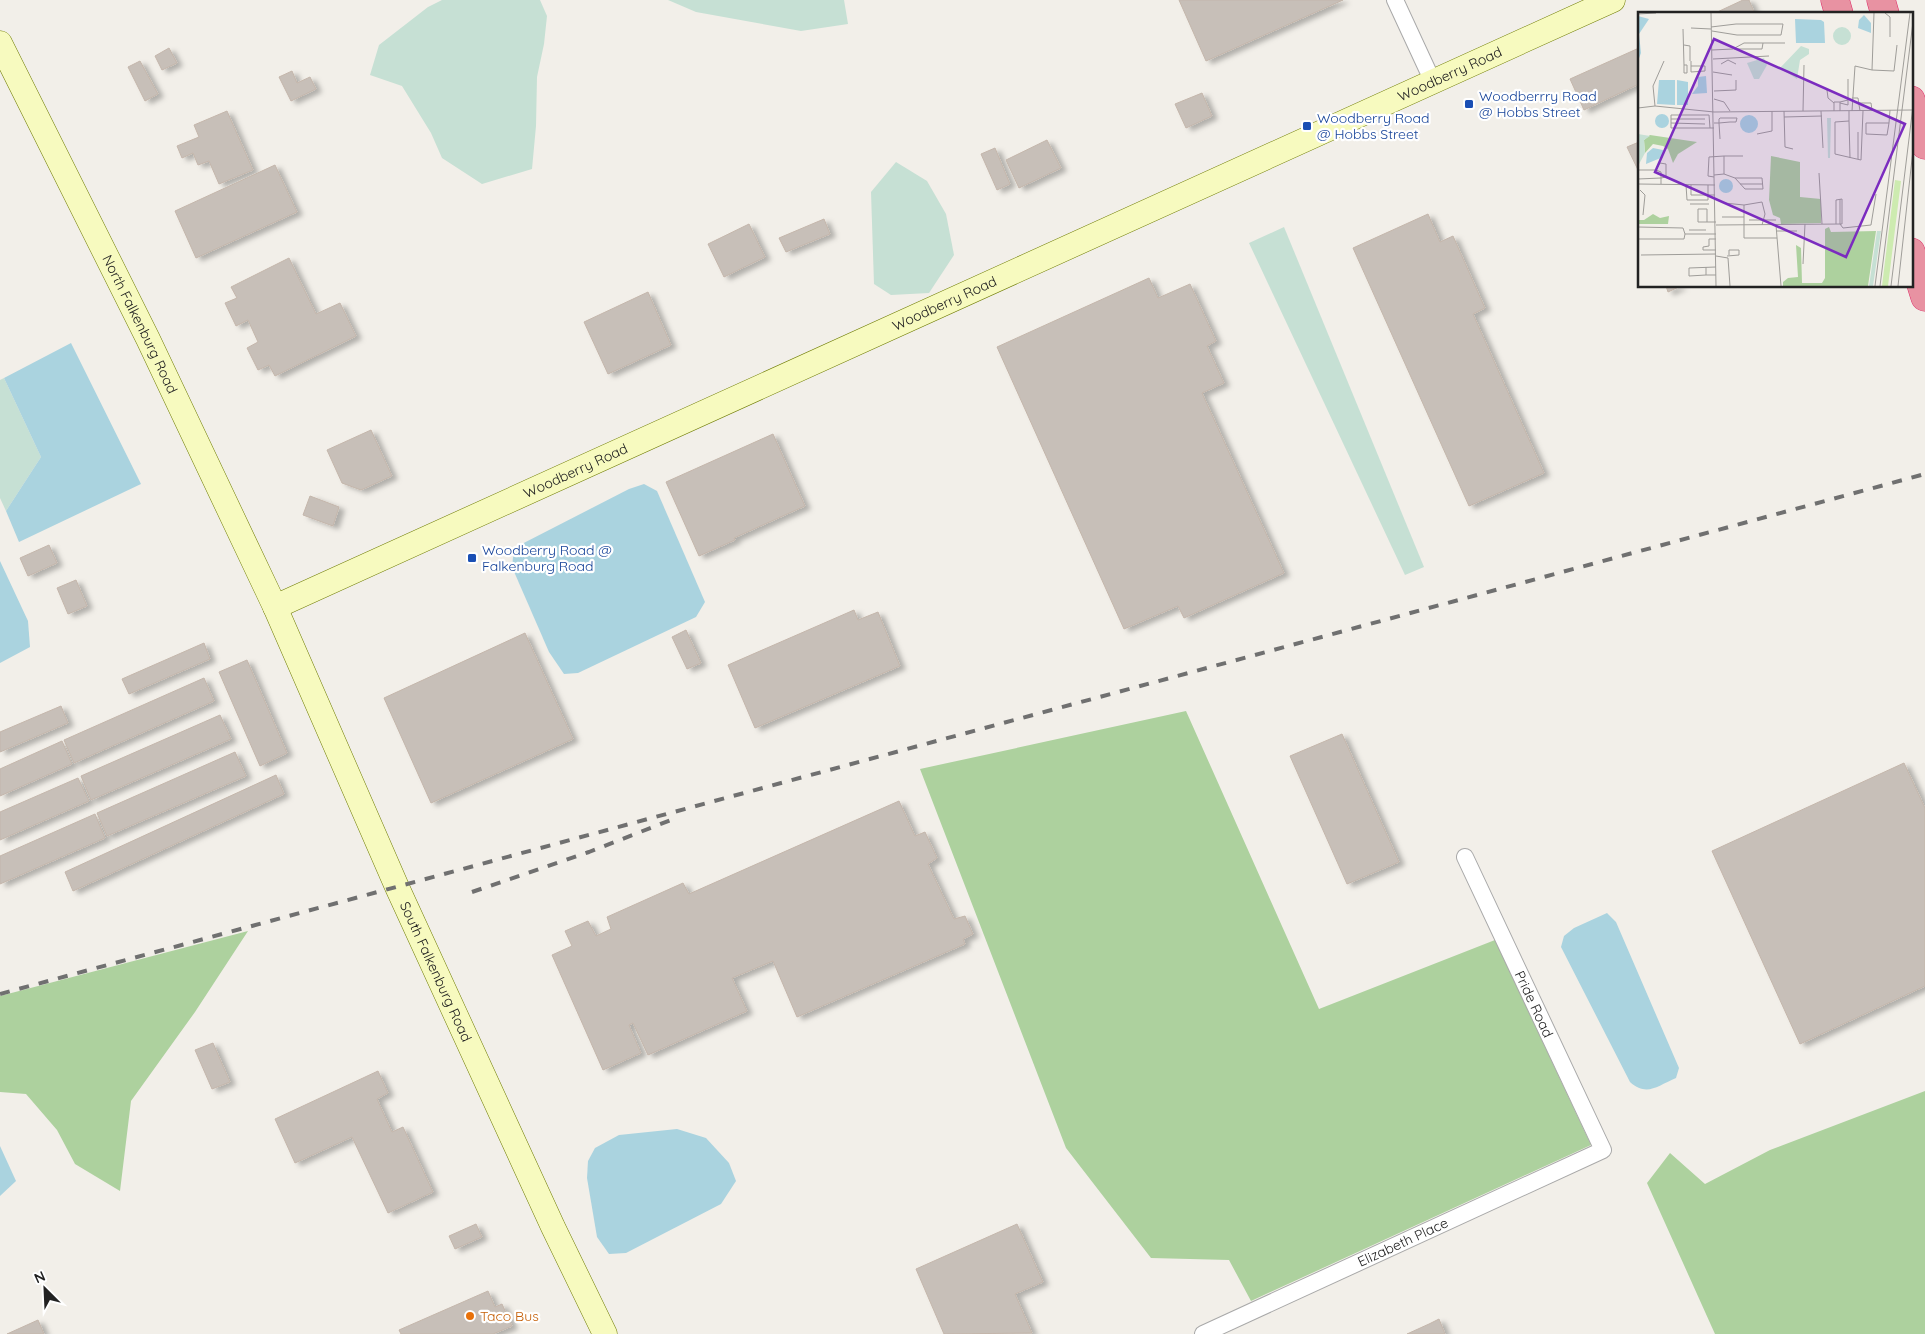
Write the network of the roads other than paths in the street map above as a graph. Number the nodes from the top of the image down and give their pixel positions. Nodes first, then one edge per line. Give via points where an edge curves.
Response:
1 (1395, 0) edge
2 (1613, 0) edge
3 (0, 43) edge
4 (1433, 82) junction
5 (1912, 103) edge
6 (1925, 145) edge
7 (1912, 255) edge
8 (1925, 297) edge
9 (275, 607) junction
10 (1465, 857) dead end
11 (1603, 1150) joint
12 (605, 1334) edge
13 (1203, 1334) edge

1 - 4 street
2 - 4 street, Woodberry Road
3 - 9 street, North Falkenburg Road via 148,339
4 - 9 street, Woodberry Road
5 - 6 highway
7 - 8 highway
9 - 12 street, South Falkenburg Road via 397,887
10 - 11 street, Pride Road
11 - 13 street, Elizabeth Place

